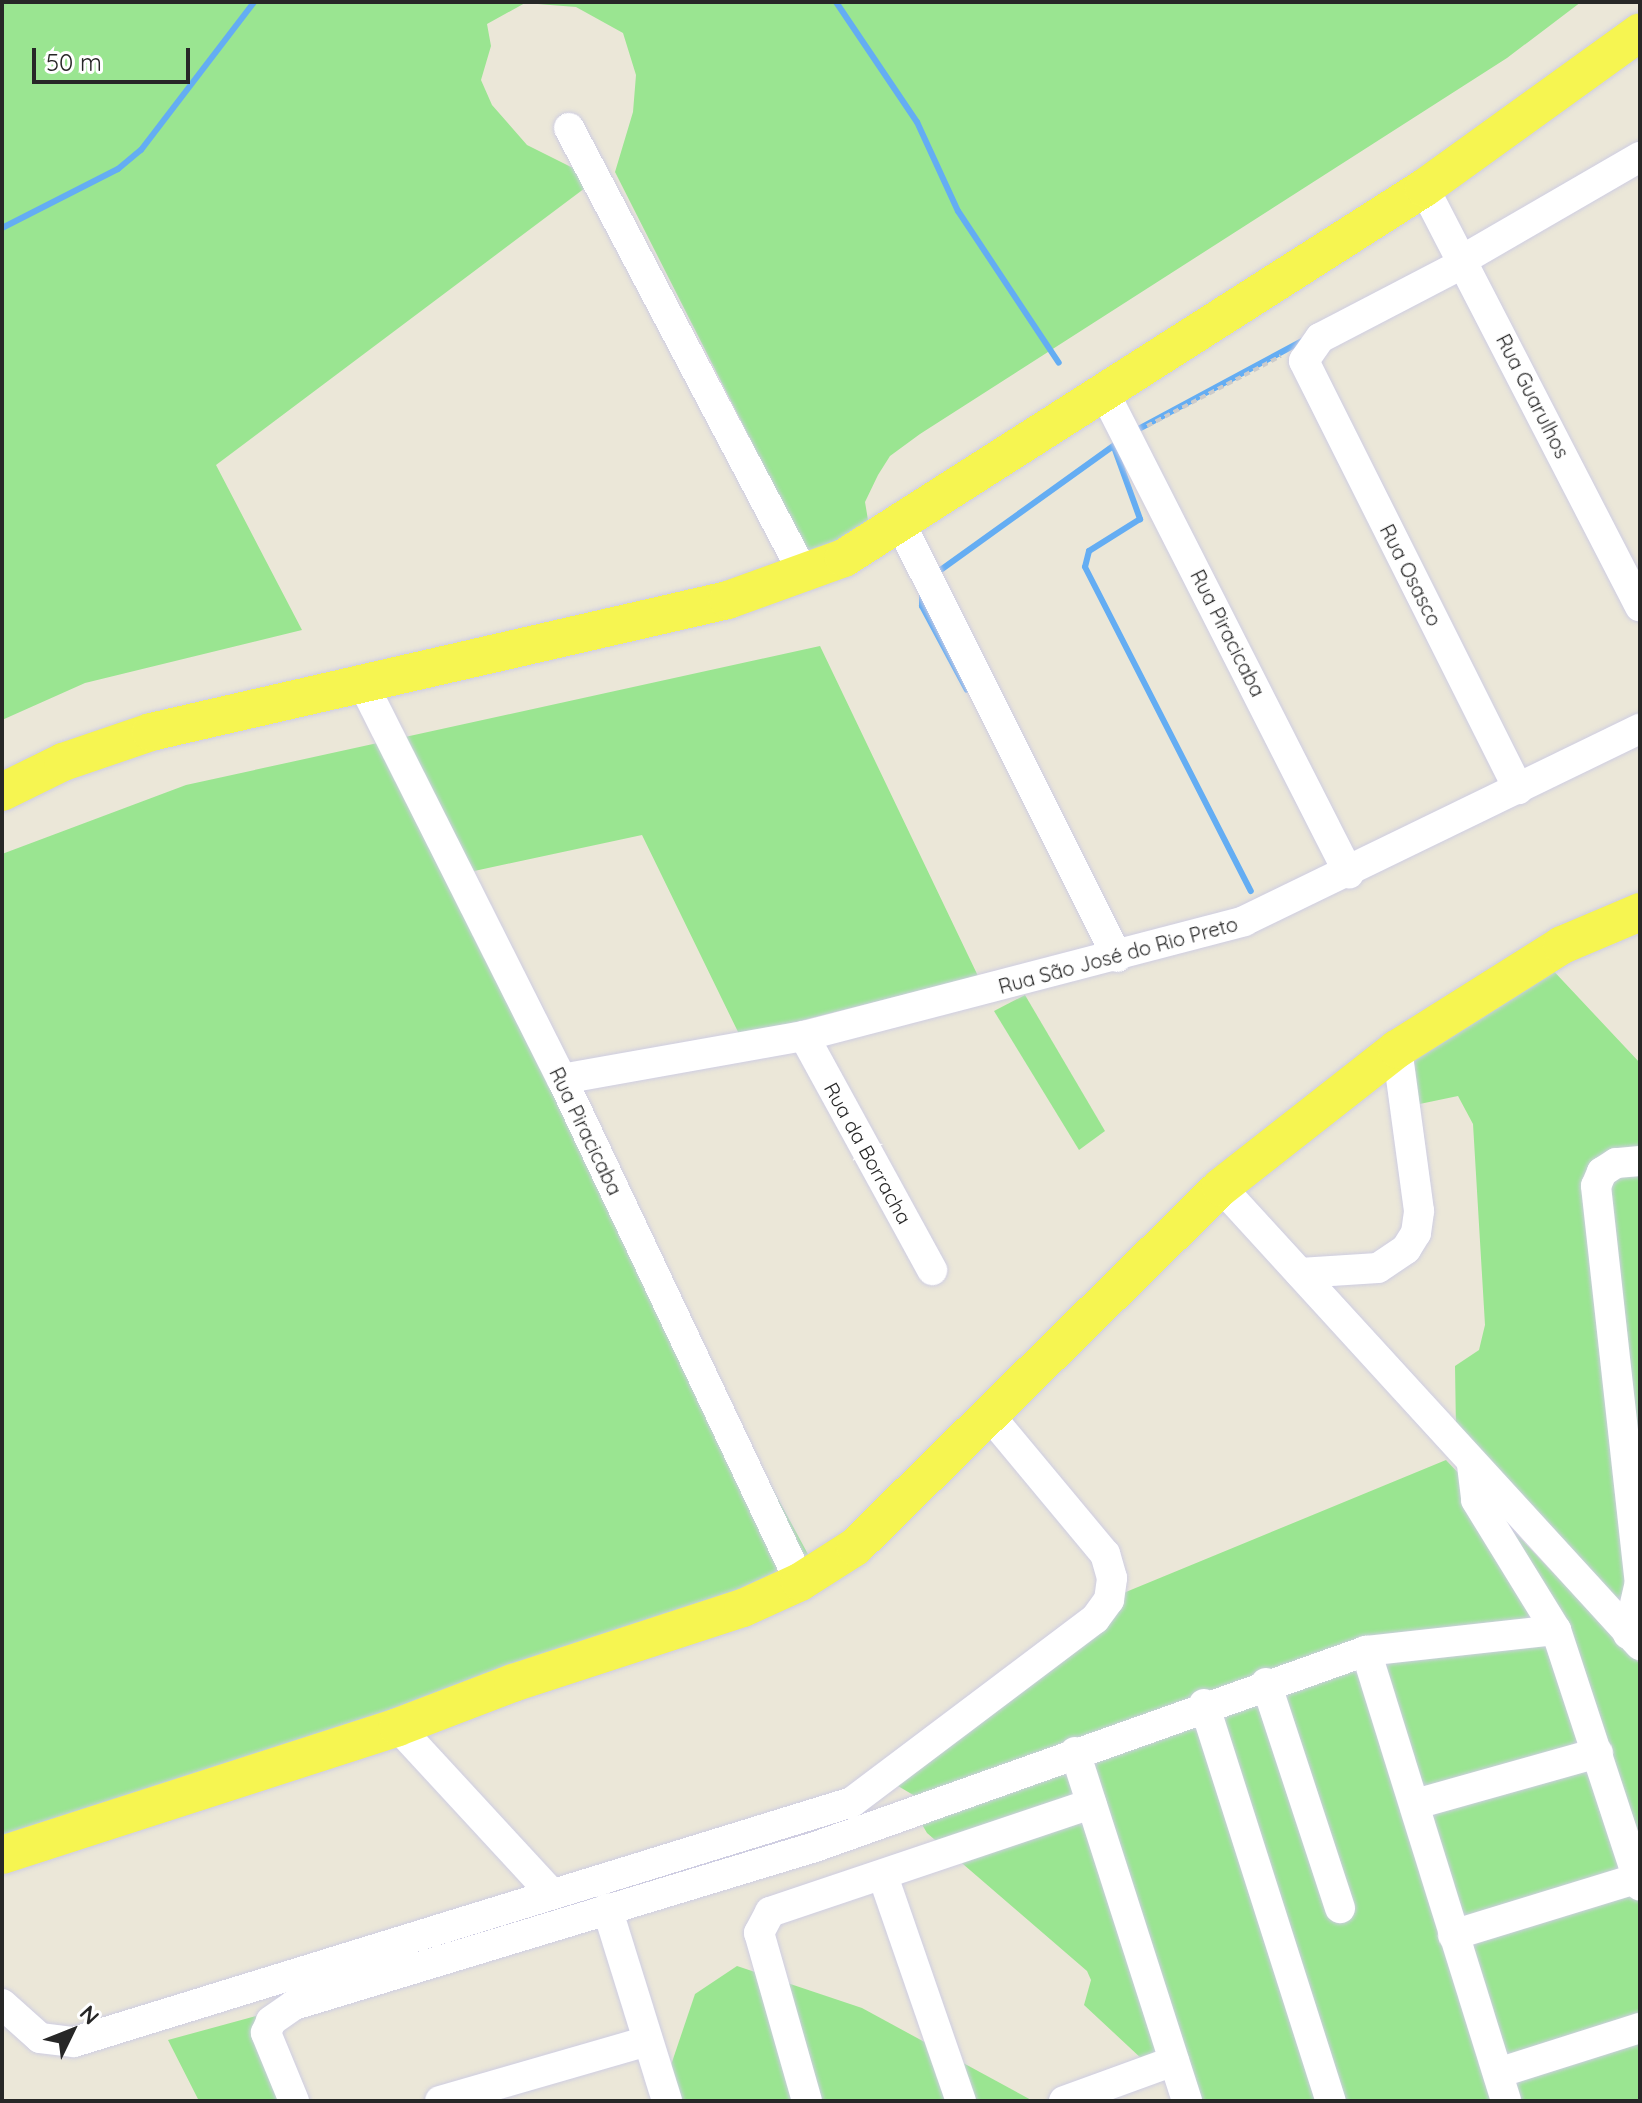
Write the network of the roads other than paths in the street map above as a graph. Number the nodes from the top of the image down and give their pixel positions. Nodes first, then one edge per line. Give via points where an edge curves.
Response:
1 (1640, 32) edge
2 (569, 128) dead end
3 (1640, 157) edge
4 (1424, 188) junction
5 (1463, 261) junction
6 (1105, 394) junction
7 (901, 525) junction
8 (805, 576) junction
9 (1640, 606) edge
10 (363, 684) junction
11 (1640, 729) edge
12 (1518, 789) junction
13 (2, 792) edge
14 (1349, 874) junction
15 (1640, 912) edge
16 (1117, 957) junction
17 (804, 1036) junction
18 (1397, 1049) junction
19 (562, 1079) junction
20 (1640, 1161) edge
21 (1221, 1187) junction
22 (932, 1270) dead end
23 (1300, 1273) junction
24 (990, 1416) junction
25 (1472, 1465) junction
26 (800, 1582) junction
27 (1640, 1582) edge
28 (1556, 1630) junction
29 (1634, 1639) edge
30 (1366, 1651) junction
31 (1266, 1683) junction
32 (1204, 1704) junction
33 (398, 1727) junction
34 (1075, 1752) junction
35 (1598, 1753) junction
36 (852, 1802) junction
37 (1091, 1804) junction
38 (1416, 1804) junction
39 (815, 1847) junction
40 (2, 1855) edge
41 (883, 1876) junction
42 (1639, 1882) edge
43 (551, 1893) junction
44 (607, 1908) junction
45 (1340, 1908) dead end
46 (1453, 1935) junction
47 (2, 2004) edge
48 (1640, 2028) edge
49 (648, 2041) junction
50 (1174, 2061) junction
51 (1502, 2087) edge
52 (294, 2101) edge
53 (440, 2101) edge
54 (667, 2101) edge
55 (807, 2101) edge
56 (961, 2101) edge
57 (1064, 2101) edge
58 (1187, 2101) edge
59 (1331, 2101) edge

1 - 4 main road
2 - 8 street
3 - 5 street
4 - 5 street, Rua Guarulhos
4 - 6 main road
5 - 9 street, Rua Guarulhos
5 - 12 street, Rua Osasco via 1320,338 1304,361
6 - 7 main road
6 - 14 street, Rua Piracicaba
7 - 8 main road
7 - 16 street
8 - 10 main road via 728,600
10 - 13 main road via 151,732 63,762
10 - 19 street, Rua Piracicaba
11 - 12 street, Rua São José do Rio Preto
12 - 14 street, Rua São José do Rio Preto
14 - 16 street, Rua São José do Rio Preto via 1244,921
15 - 18 main road via 1562,945
16 - 17 street, Rua São José do Rio Preto
17 - 19 street, Rua São José do Rio Preto
17 - 22 street, Rua da Borracha
18 - 21 main road
18 - 23 street via 1419,1211 1416,1233 1406,1249 1378,1268
19 - 26 street, Rua Piracicaba
20 - 27 street via 1616,1163 1602,1172 1596,1186
21 - 23 street
21 - 24 main road
23 - 25 street
24 - 26 main road via 855,1547
24 - 36 street via 1105,1554 1112,1578 1109,1600 1095,1619
25 - 28 street via 1476,1500
25 - 29 street
26 - 33 main road via 743,1608
27 - 29 street
28 - 30 street
28 - 35 street
30 - 31 street
30 - 38 street
31 - 32 street
31 - 45 street
32 - 34 street
32 - 59 street
33 - 40 main road
33 - 43 street
34 - 37 street
34 - 39 street
35 - 38 street
35 - 42 street
36 - 39 street
36 - 43 street
37 - 41 street
37 - 50 street
38 - 46 street
39 - 44 street
41 - 55 street via 770,1912 759,1933
41 - 56 street
42 - 46 street
43 - 47 street via 74,2042 40,2038
44 - 49 street
44 - 52 street via 294,2005 271,2021 266,2033
46 - 51 street
48 - 51 street
49 - 53 street
49 - 54 street
50 - 57 street
50 - 58 street

